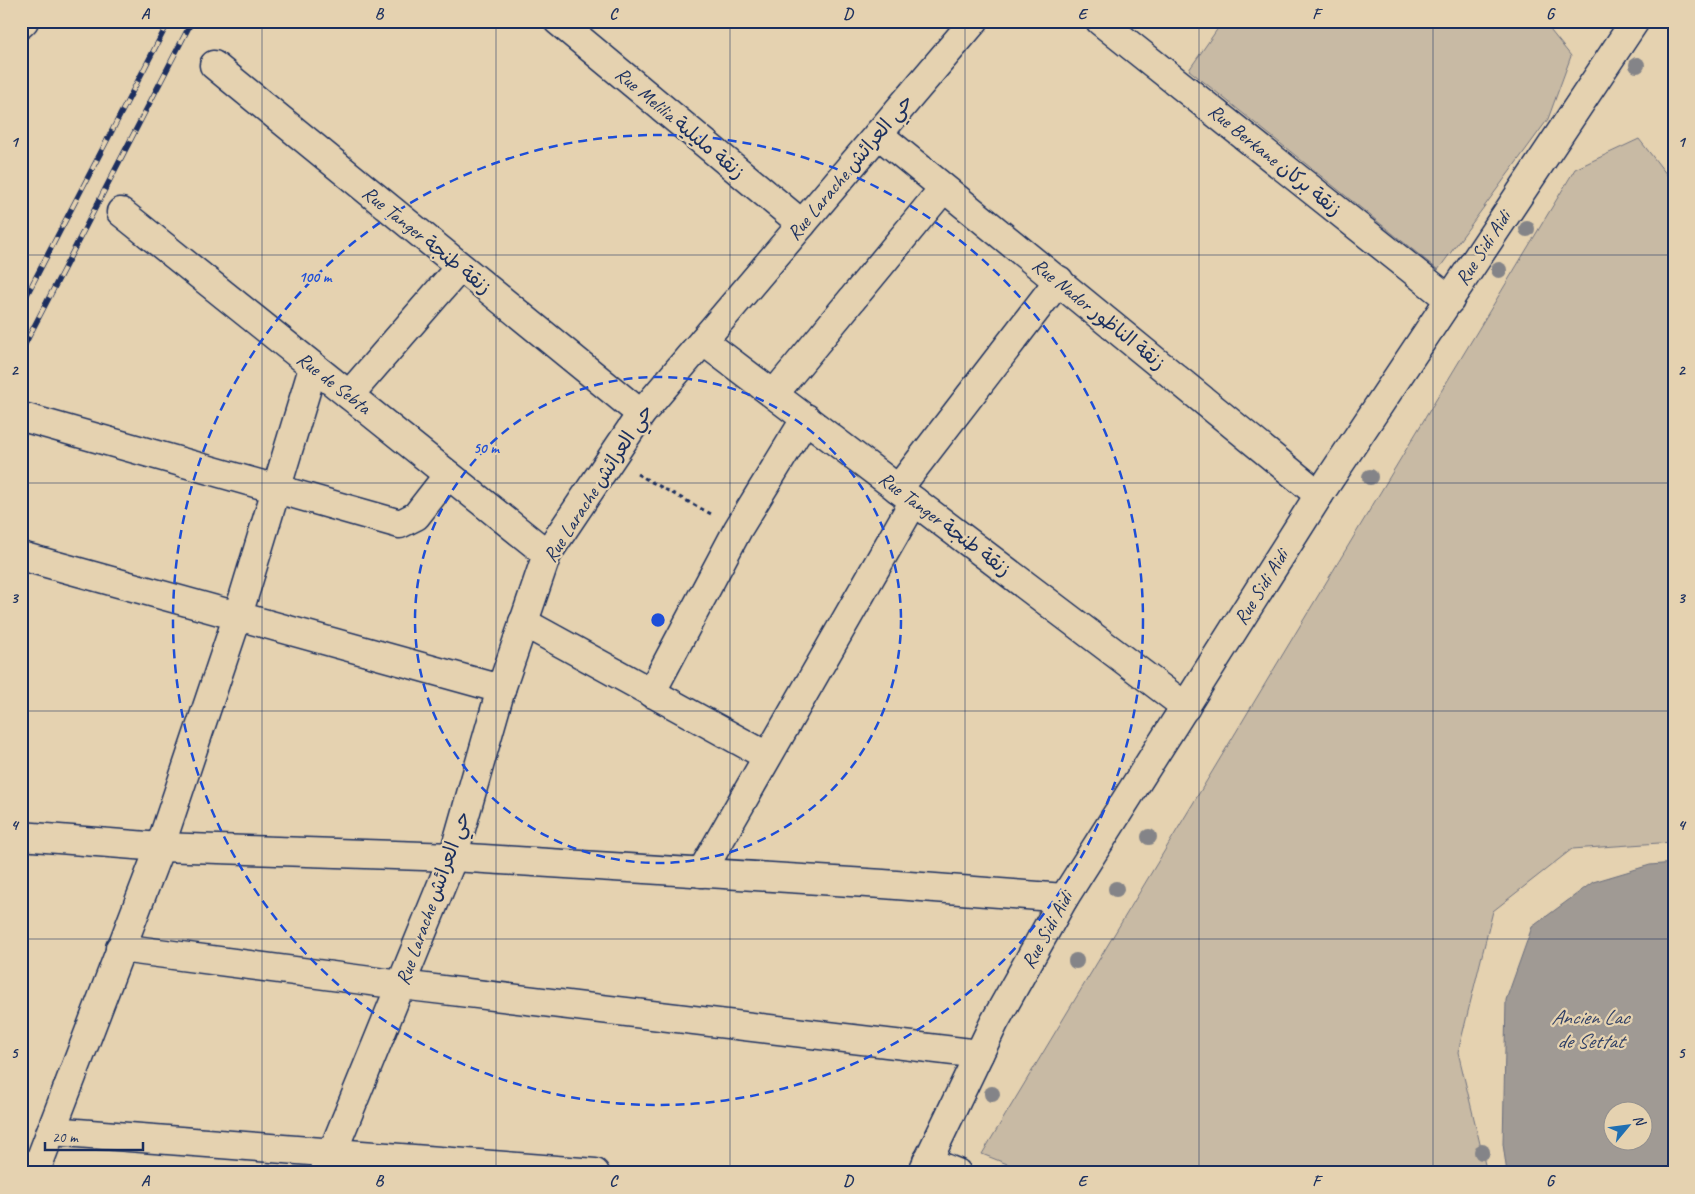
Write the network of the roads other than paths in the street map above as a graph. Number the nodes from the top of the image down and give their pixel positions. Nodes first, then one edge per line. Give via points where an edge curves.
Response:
1 (558, 21) edge
2 (1100, 21) edge
3 (1634, 21) edge
4 (963, 25) edge
5 (214, 65) dead end
6 (878, 134) junction
7 (943, 189) junction
8 (121, 212) dead end
9 (802, 224) junction
10 (460, 267) junction
11 (1059, 280) junction
12 (1450, 300) junction
13 (703, 340) junction
14 (313, 368) junction
15 (349, 394) junction
16 (774, 394) junction
17 (641, 414) junction
18 (26, 418) dead end
19 (806, 418) junction
20 (448, 474) junction
21 (277, 490) junction
22 (906, 495) junction
23 (1319, 495) junction
24 (547, 554) junction
25 (21, 556) edge
26 (238, 615) junction
27 (524, 622) junction
28 (501, 690) junction
29 (651, 693) junction
30 (1186, 707) junction
31 (767, 756) junction
32 (21, 836) edge
33 (160, 847) junction
34 (453, 857) junction
35 (700, 873) junction
36 (1064, 898) junction
37 (120, 948) junction
38 (400, 985) junction
39 (979, 1054) junction
40 (51, 1131) junction
41 (328, 1162) edge
42 (925, 1167) edge
43 (36, 1173) edge
44 (595, 1173) edge
45 (957, 1173) edge

1 - 9 street, Rue Melilia زنقة مليلية
2 - 12 street, Rue Berkane زنقة بركان
3 - 12 street, Rue Sidi Aidi
4 - 6 street, Rue Larache حي العرائش
5 - 10 street, Rue Tanger زنقة طنجة
6 - 7 street, Rue Nador زنقة الناظور
6 - 9 street, Rue Larache حي العرائش
7 - 11 street, Rue Nador زنقة الناظور
7 - 16 street
8 - 14 street, Rue de Sebta
9 - 13 street, Rue Larache حي العرائش
10 - 15 street
10 - 17 street, Rue Tanger زنقة طنجة
11 - 22 street
11 - 23 street, Rue Nador زنقة الناظور
12 - 23 street, Rue Sidi Aidi
13 - 16 street, Rue Tanger زنقة طنجة
13 - 17 street, Rue Larache حي العرائش
14 - 15 street, Rue de Sebta
14 - 21 street
15 - 20 street, Rue de Sebta
16 - 19 street, Rue Tanger زنقة طنجة
17 - 24 street, Rue Larache حي العرائش
18 - 21 street
19 - 22 street, Rue Tanger زنقة طنجة
19 - 29 street via 738,529
20 - 21 street via 416,516 400,524
20 - 24 street, Rue de Sebta
21 - 26 street
22 - 30 street, Rue Tanger زنقة طنجة
22 - 31 street
23 - 30 street, Rue Sidi Aidi
24 - 27 street, Rue Larache حي العرائش
25 - 26 street
26 - 28 street
26 - 33 street
27 - 28 street, Rue Larache حي العرائش
27 - 29 street
28 - 34 street, Rue Larache حي العرائش
29 - 31 street
30 - 36 street, Rue Sidi Aidi
31 - 35 street
32 - 33 street
33 - 34 street
33 - 37 street
34 - 35 street
34 - 38 street, Rue Larache حي العرائش
35 - 36 street
36 - 39 street, Rue Sidi Aidi
37 - 38 street
37 - 40 street
38 - 39 street
38 - 41 street, Rue Larache حي العرائش
39 - 42 street, Rue Sidi Aidi
40 - 41 street
40 - 43 street
41 - 44 street
42 - 45 street

